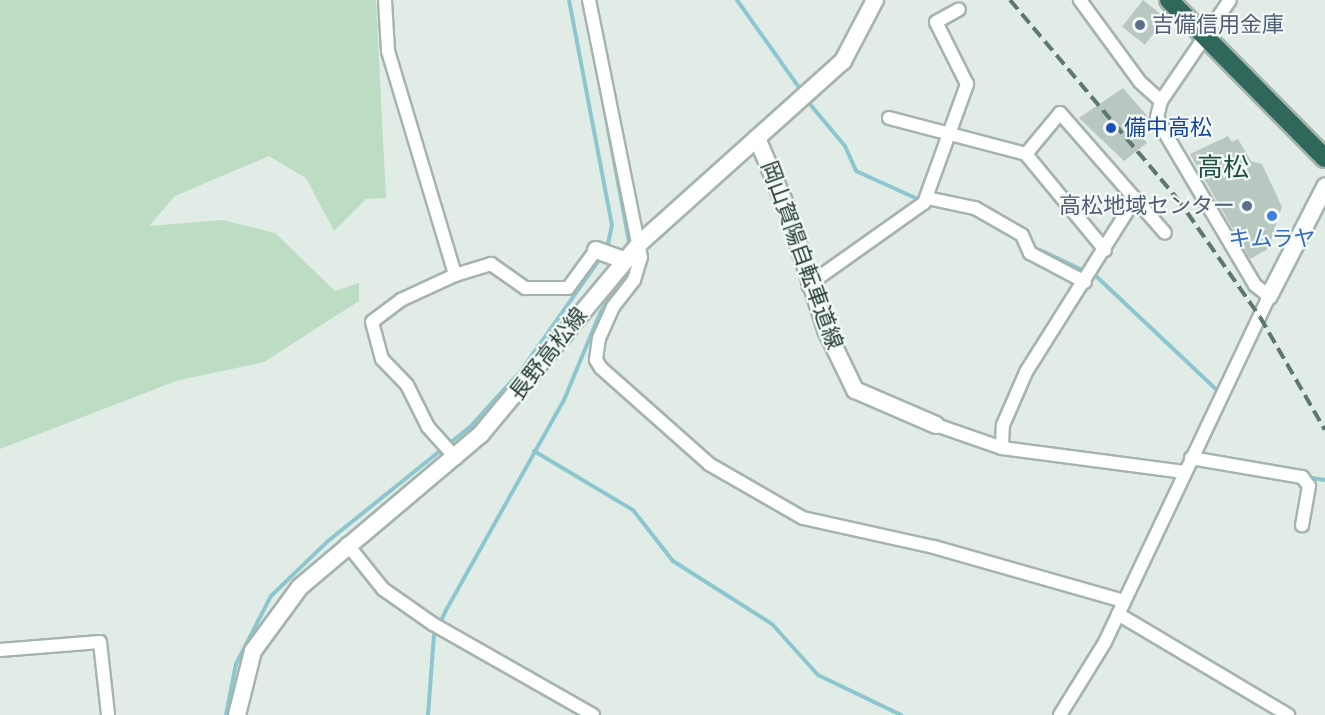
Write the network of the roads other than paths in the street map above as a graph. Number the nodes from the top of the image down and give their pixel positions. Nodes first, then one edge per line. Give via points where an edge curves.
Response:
1 (385, 0) edge
2 (589, 0) edge
3 (875, 0) edge
4 (1080, 0) edge
5 (1169, 0) edge
6 (1230, 0) edge
7 (959, 9) dead end
8 (1205, 36) junction
9 (1161, 101) junction
10 (889, 118) dead end
11 (949, 135) junction
12 (757, 138) junction
13 (1026, 154) junction
14 (1325, 158) edge
15 (1325, 187) edge
16 (1135, 199) junction
17 (926, 200) junction
18 (1165, 233) dead end
19 (640, 243) junction
20 (1105, 250) junction
21 (608, 254) junction
22 (455, 275) junction
23 (1088, 277) junction
24 (808, 285) junction
25 (1269, 296) junction
26 (936, 425) joint
27 (1002, 448) junction
28 (450, 452) junction
29 (1191, 458) junction
30 (1181, 472) junction
31 (1302, 525) dead end
32 (347, 544) junction
33 (1122, 601) junction
34 (1118, 614) junction
35 (0, 650) edge
36 (108, 715) edge
37 (237, 715) edge
38 (593, 715) edge
39 (1060, 715) edge
40 (1288, 715) edge

1 - 22 street via 388,51
2 - 19 street via 625,192
3 - 12 main road, 長野高松線 via 843,61
4 - 9 street via 1140,82
5 - 8 highway
6 - 8 street
7 - 11 street via 936,22 967,84
8 - 9 street
8 - 14 highway
9 - 25 street via 1157,117 1162,128 1255,285
10 - 11 street
11 - 13 street
11 - 17 street
12 - 19 main road, 長野高松線
12 - 24 main road, 岡山賀陽自転車道線 via 787,209
13 - 16 street via 1060,113
13 - 20 street
15 - 25 main road
16 - 18 street
16 - 20 street
17 - 23 street via 975,208 1022,235 1030,254
17 - 24 street
19 - 21 main road, 長野高松線
19 - 33 street via 638,269 606,320 596,360 709,464 803,518 934,547
20 - 23 street
21 - 22 street via 568,288 525,288 491,264
21 - 28 main road, 長野高松線 via 507,406
22 - 28 street via 401,300 372,322 376,349 407,385 428,427
23 - 27 street via 1058,315 1026,372 1003,425
24 - 26 main road, 岡山賀陽自転車道線 via 855,390
25 - 29 street
26 - 27 street
27 - 30 street
28 - 32 main road, 長野高松線
29 - 30 street
29 - 31 street via 1302,477 1308,486
30 - 33 street
32 - 37 main road, 長野高松線 via 300,586 253,651
32 - 38 street via 383,589 417,613
33 - 34 street
34 - 39 street
34 - 40 street
35 - 36 street via 100,642

